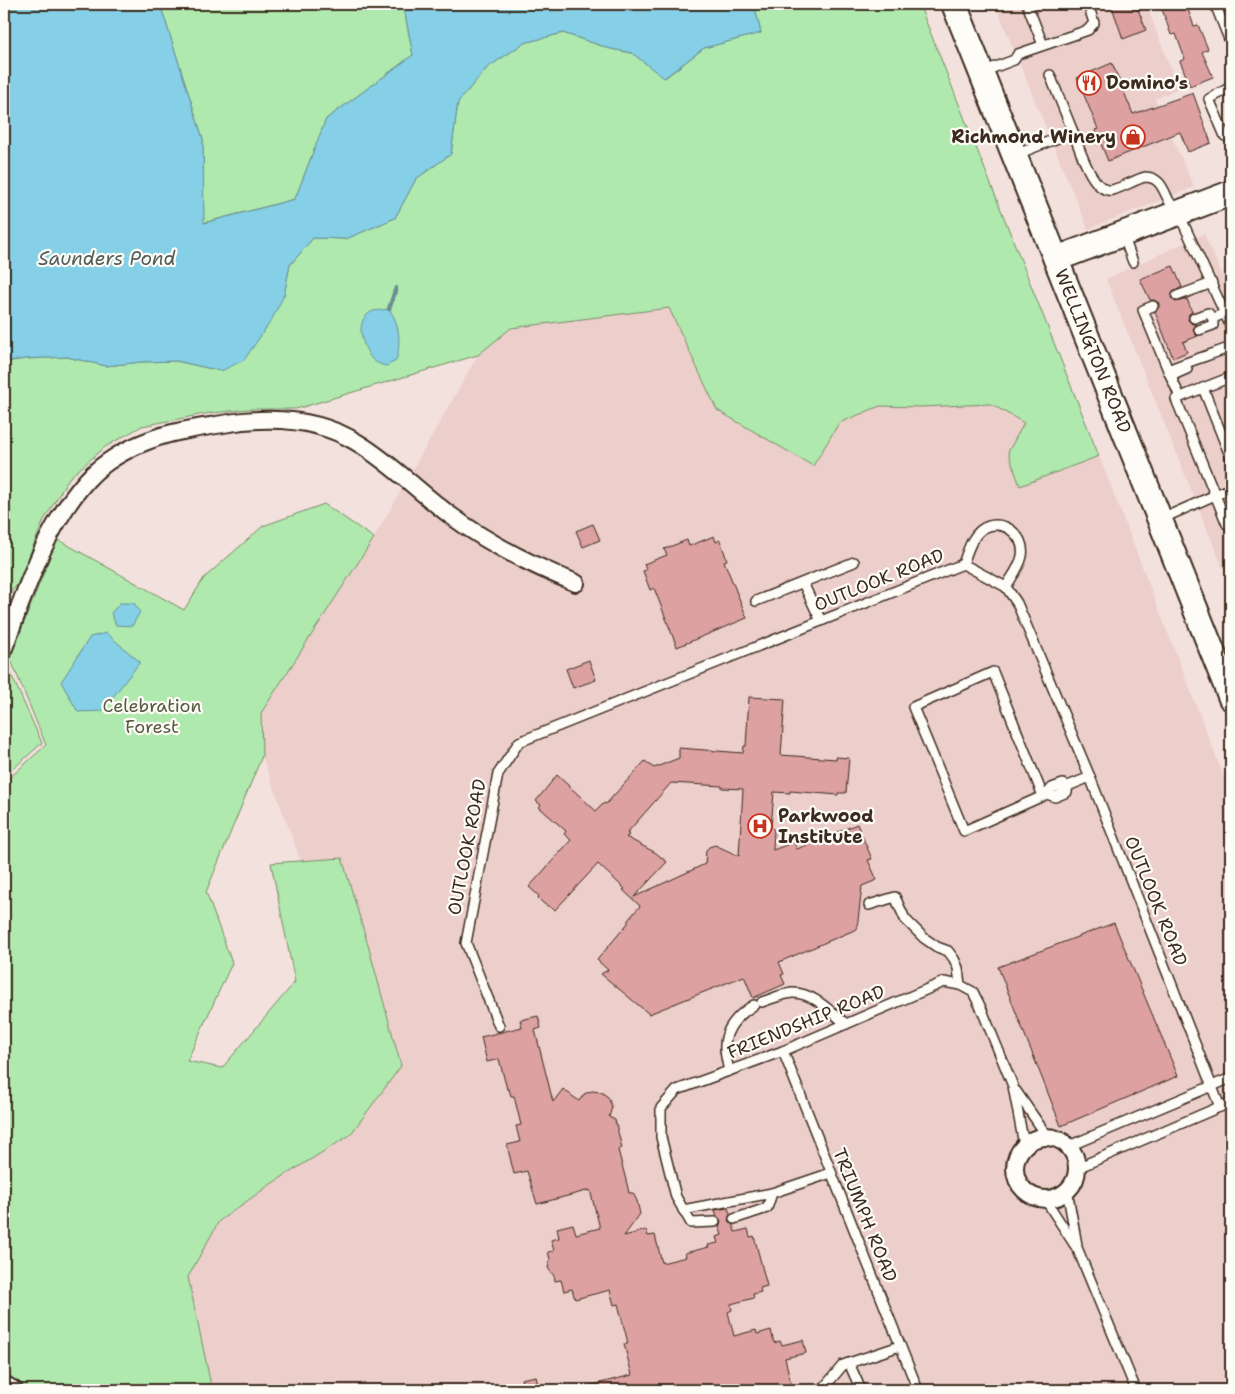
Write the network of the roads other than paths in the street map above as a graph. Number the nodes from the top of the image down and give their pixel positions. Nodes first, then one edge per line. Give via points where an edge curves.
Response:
1 (954, 4) edge
2 (1027, 4) edge
3 (1088, 4) edge
4 (1215, 4) edge
5 (1231, 44) edge
6 (1043, 45) junction
7 (981, 72) junction
8 (1050, 75) dead end
9 (1231, 87) edge
10 (1073, 132) junction
11 (1224, 136) dead end
12 (1015, 156) junction
13 (1231, 193) edge
14 (1179, 214) junction
15 (1123, 235) junction
16 (1056, 259) junction
17 (1133, 262) dead end
18 (1212, 283) junction
19 (1177, 296) dead end
20 (1153, 306) dead end
21 (1226, 313) junction
22 (1194, 318) dead end
23 (1213, 318) junction
24 (1231, 327) edge
25 (1199, 330) dead end
26 (1163, 332) dead end
27 (1154, 336) junction
28 (1231, 347) edge
29 (1202, 358) junction
30 (1169, 373) junction
31 (1231, 377) edge
32 (1203, 388) junction
33 (1180, 398) junction
34 (1231, 458) edge
35 (1231, 488) edge
36 (1215, 495) junction
37 (1160, 519) junction
38 (1231, 522) edge
39 (854, 562) dead end
40 (962, 564) junction
41 (576, 583) dead end
42 (803, 583) junction
43 (1006, 587) junction
44 (756, 601) dead end
45 (821, 621) junction
46 (4, 648) edge
47 (1229, 686) edge
48 (1090, 777) junction
49 (1045, 795) junction
50 (869, 905) dead end
51 (960, 986) junction
52 (846, 1024) junction
53 (500, 1026) dead end
54 (783, 1051) junction
55 (729, 1071) junction
56 (1231, 1078) edge
57 (1013, 1086) junction
58 (1212, 1086) junction
59 (1231, 1102) edge
60 (1220, 1107) junction
61 (1047, 1136) junction
62 (1024, 1145) junction
63 (1069, 1146) junction
64 (1078, 1168) junction
65 (831, 1173) junction
66 (1068, 1190) junction
67 (772, 1193) junction
68 (1045, 1199) junction
69 (683, 1210) junction
70 (734, 1219) dead end
71 (715, 1222) dead end
72 (1078, 1250) junction
73 (900, 1346) junction
74 (849, 1363) junction
75 (4, 1384) edge
76 (14, 1390) edge
77 (822, 1390) edge
78 (861, 1390) edge
79 (918, 1390) edge
80 (1136, 1390) edge

1 - 7 main road, WELLINGTON ROAD
2 - 6 lane
3 - 6 lane via 1093,18 1092,27
4 - 5 lane
6 - 7 lane
7 - 12 main road, WELLINGTON ROAD
8 - 10 lane
9 - 11 lane via 1209,99
10 - 12 lane
10 - 14 lane via 1088,171 1101,187 1112,190 1150,177 1160,183
12 - 16 main road, WELLINGTON ROAD
13 - 14 main road
14 - 15 main road
14 - 18 lane
15 - 16 main road
15 - 17 lane
16 - 37 main road, WELLINGTON ROAD
18 - 19 lane
18 - 21 lane
20 - 27 lane via 1143,310
21 - 23 lane
21 - 24 lane
22 - 23 lane via 1208,313
23 - 25 lane via 1213,325
26 - 27 lane
27 - 30 lane via 1163,345
28 - 29 lane
29 - 30 lane via 1195,358
29 - 30 lane via 1201,363
30 - 33 lane
31 - 32 lane
32 - 33 lane
32 - 34 lane
33 - 36 lane via 1176,399
35 - 36 lane
36 - 37 lane
36 - 38 lane via 1226,524
37 - 47 main road, WELLINGTON ROAD
39 - 42 lane
40 - 43 lane, OUTLOOK ROAD
40 - 43 lane via 980,531 992,525 1013,531 1020,539 1022,559
40 - 45 lane, OUTLOOK ROAD
41 - 46 street via 533,566 493,544 450,515 377,456 337,432 292,420 229,423 170,433 150,440 130,448 87,479 51,530
42 - 44 lane
42 - 45 lane
43 - 48 lane, OUTLOOK ROAD via 1017,603
45 - 53 lane, OUTLOOK ROAD via 519,742 498,774 466,943
48 - 49 lane via 1068,786 1063,784 1052,788
48 - 58 lane, OUTLOOK ROAD
49 - 49 lane via 964,831 913,707 993,672
50 - 51 lane via 895,897 905,919 924,938 948,951 954,959
51 - 52 lane, FRIENDSHIP ROAD via 944,982
51 - 57 lane via 973,992
52 - 54 lane, FRIENDSHIP ROAD
52 - 55 lane via 815,999 803,994 791,993 758,1003 744,1011 725,1039
54 - 55 lane, FRIENDSHIP ROAD
54 - 65 lane, TRIUMPH ROAD
55 - 69 lane, FRIENDSHIP ROAD via 677,1090 661,1108 661,1137 676,1197
56 - 58 lane
57 - 61 lane
57 - 62 lane
58 - 60 lane, OUTLOOK ROAD
58 - 63 lane
59 - 60 lane
60 - 64 lane
61 - 62 street
61 - 63 street
62 - 68 street via 1014,1167 1017,1179 1023,1189
63 - 64 street
64 - 66 street
65 - 67 lane
65 - 73 lane, TRIUMPH ROAD
66 - 68 street
66 - 72 lane
67 - 69 lane
67 - 70 lane via 767,1208
68 - 72 lane
69 - 71 lane via 691,1223
72 - 80 lane
73 - 74 lane
73 - 79 lane, TRIUMPH ROAD
74 - 77 lane
74 - 78 lane
75 - 76 street

